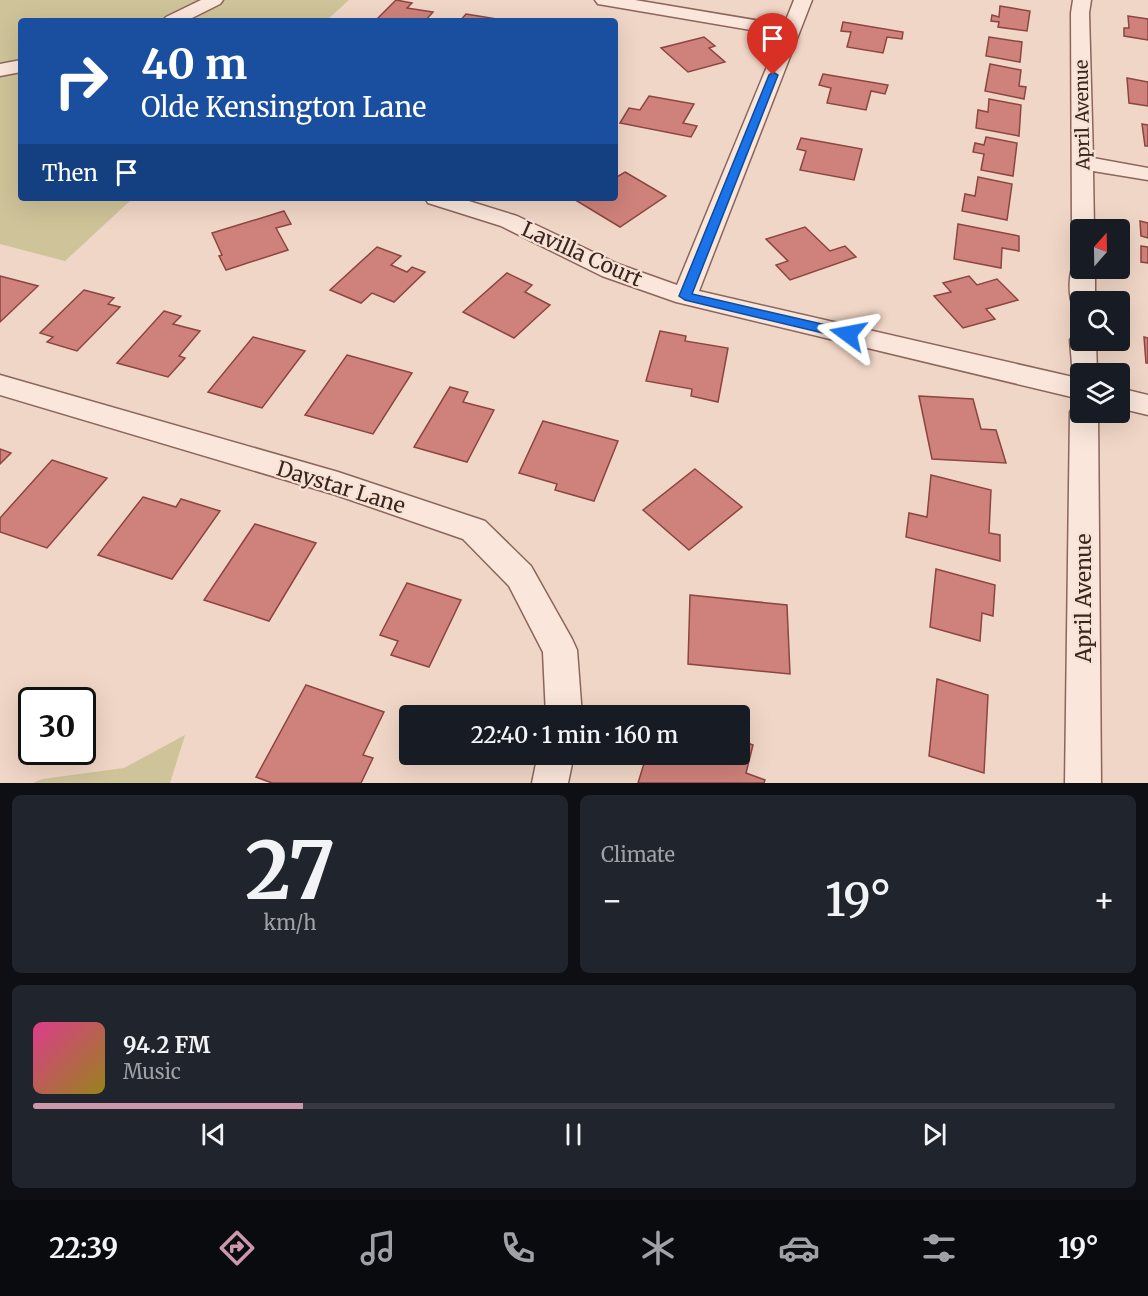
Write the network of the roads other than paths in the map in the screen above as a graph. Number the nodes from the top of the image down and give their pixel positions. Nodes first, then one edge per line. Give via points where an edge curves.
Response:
1 (214, 0) edge
2 (604, 0) edge
3 (803, 0) edge
4 (1082, 0) edge
5 (178, 18) edge
6 (791, 31) junction
7 (18, 67) edge
8 (0, 70) edge
9 (1083, 163) junction
10 (1148, 174) edge
11 (446, 201) edge
12 (1083, 219) edge
13 (685, 296) junction
14 (0, 385) edge
15 (1070, 387) edge
16 (1130, 401) edge
17 (1148, 405) edge
18 (1084, 423) edge
19 (563, 705) edge
20 (554, 765) edge
21 (550, 783) edge
22 (1083, 783) edge

1 - 5 street
2 - 6 street
3 - 6 street
4 - 9 street, April Avenue
6 - 13 street
7 - 8 street
9 - 10 street
9 - 12 street, April Avenue
11 - 13 street, Lavilla Court via 509,221 610,270
13 - 15 street, Lavilla Court
14 - 19 street, Daystar Lane via 338,484 474,530 520,576 560,650
16 - 17 street
18 - 22 street, April Avenue
20 - 21 street

